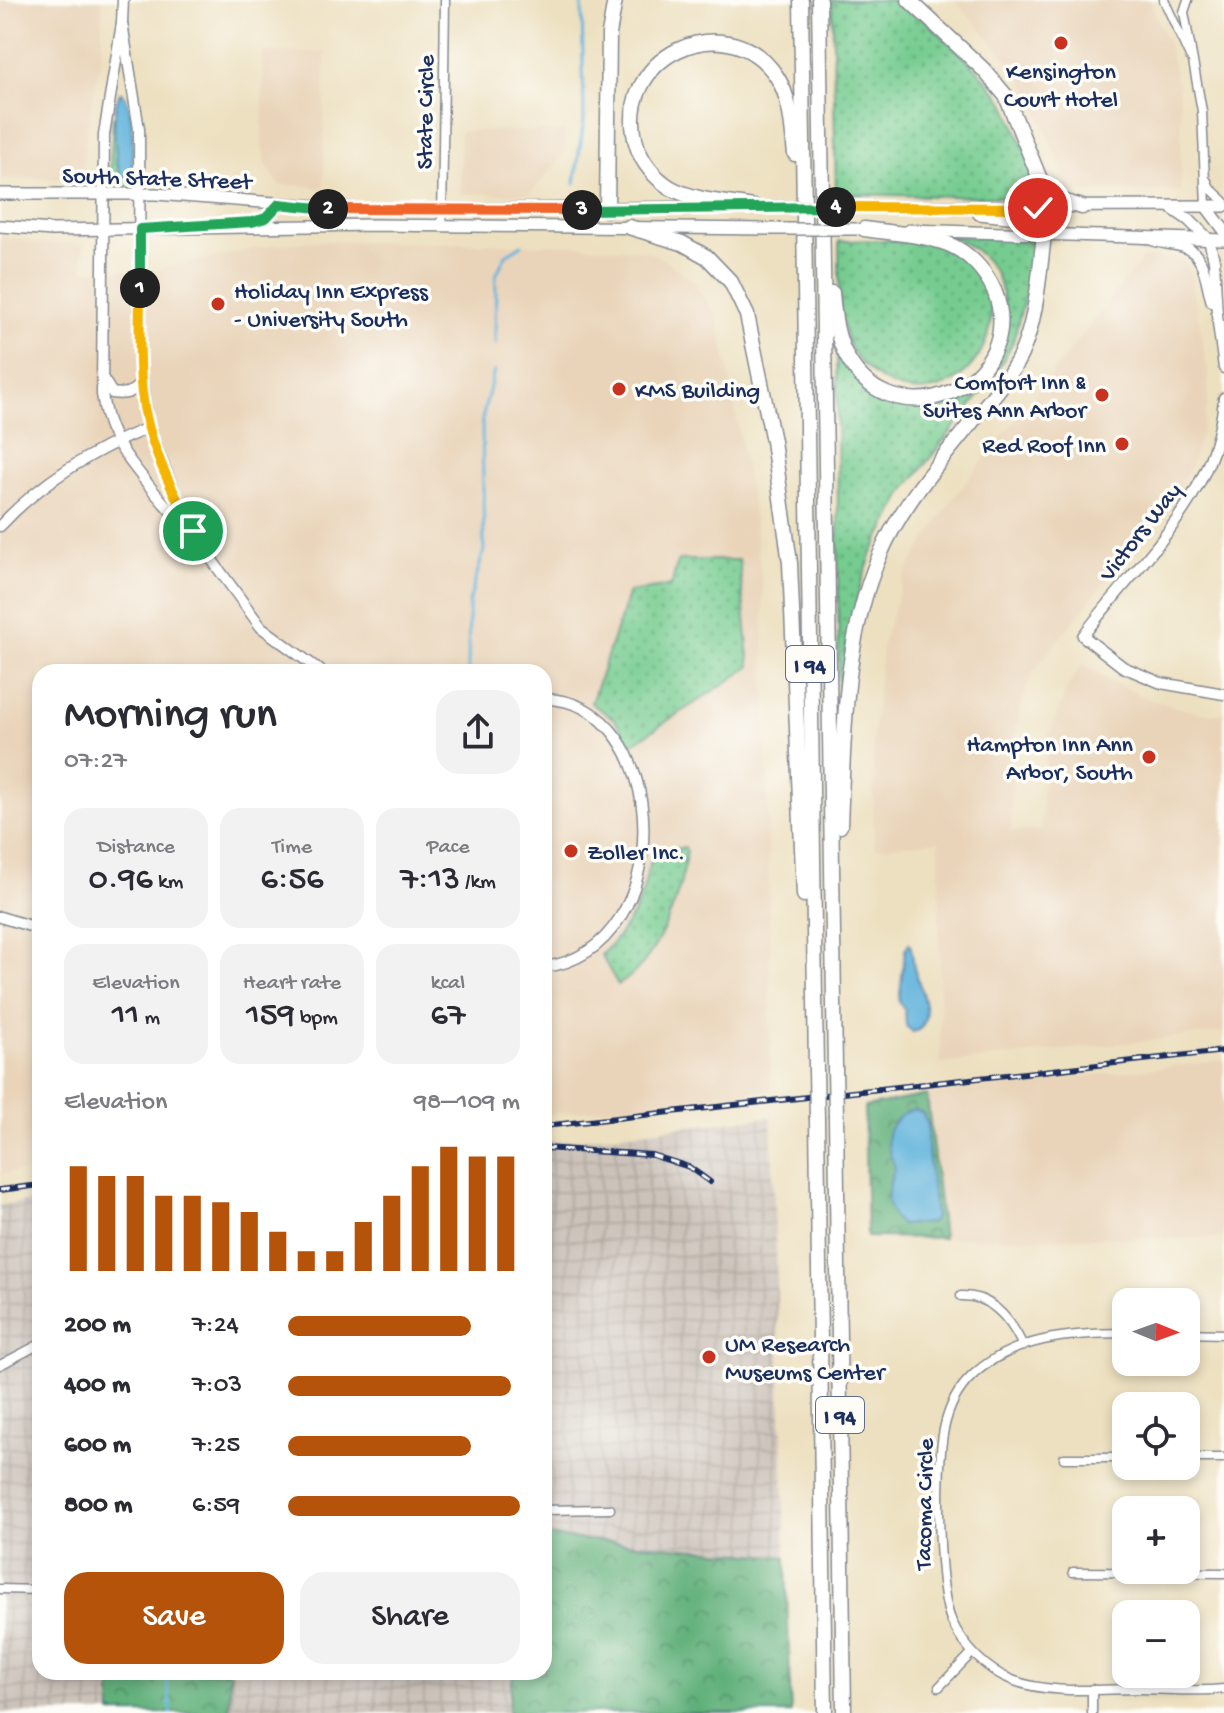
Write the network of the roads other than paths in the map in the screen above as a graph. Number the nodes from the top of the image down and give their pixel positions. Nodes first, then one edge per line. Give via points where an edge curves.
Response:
1 (123, 0) edge
2 (445, 0) edge
3 (615, 0) edge
4 (801, 0) edge
5 (909, 0) edge
6 (1164, 0) edge
7 (1188, 0) edge
8 (819, 2) edge
9 (122, 23) junction
10 (1195, 66) junction
11 (111, 92) junction
12 (139, 129) junction
13 (1204, 173) junction
14 (803, 187) junction
15 (0, 194) edge
16 (102, 195) junction
17 (140, 195) junction
18 (279, 204) junction
19 (1224, 204) edge
20 (1168, 206) junction
21 (1206, 206) junction
22 (762, 207) junction
23 (1082, 207) junction
24 (940, 208) junction
25 (442, 210) junction
26 (607, 210) junction
27 (479, 211) junction
28 (442, 225) junction
29 (0, 226) edge
30 (480, 226) junction
31 (629, 227) junction
32 (184, 228) junction
33 (101, 229) junction
34 (140, 229) junction
35 (860, 229) junction
36 (1224, 230) edge
37 (1044, 235) junction
38 (1146, 238) junction
39 (1209, 240) junction
40 (1224, 240) edge
41 (1214, 260) junction
42 (1217, 315) junction
43 (1224, 368) edge
44 (101, 375) junction
45 (141, 383) junction
46 (1224, 398) edge
47 (148, 428) junction
48 (116, 441) junction
49 (0, 526) edge
50 (193, 531) junction
51 (311, 664) edge
52 (1224, 694) edge
53 (552, 700) edge
54 (832, 890) junction
55 (0, 917) edge
56 (32, 927) edge
57 (552, 965) edge
58 (815, 972) junction
59 (961, 1296) dead end
60 (1200, 1333) edge
61 (1112, 1334) edge
62 (1224, 1334) edge
63 (1023, 1346) junction
64 (32, 1348) edge
65 (0, 1365) edge
66 (1064, 1458) dead end
67 (1112, 1458) edge
68 (1200, 1458) edge
69 (1224, 1458) edge
70 (610, 1509) dead end
71 (552, 1510) edge
72 (1073, 1572) dead end
73 (1224, 1573) edge
74 (0, 1589) edge
75 (32, 1590) edge
76 (972, 1653) junction
77 (939, 1687) dead end
78 (1092, 1689) junction
79 (1224, 1689) edge
80 (825, 1713) edge
81 (844, 1713) edge
82 (1092, 1713) edge

1 - 9 street
2 - 25 street, State Circle
3 - 26 highway via 609,49
4 - 14 highway, I 94
5 - 23 highway via 1006,96 1046,194
6 - 10 street
7 - 10 street via 1184,12
8 - 35 highway via 832,295 839,337 854,368 887,393 928,400 960,389 983,368 997,336 1000,314 988,277 946,243
8 - 54 highway, I 94
9 - 11 street
9 - 12 street
10 - 13 street
11 - 12 street via 117,86 127,89
11 - 16 street
12 - 17 street
13 - 19 street
13 - 21 street
14 - 22 highway via 784,92 768,66 726,43 675,51 651,69 635,97 632,115 640,153 670,187 699,198
14 - 58 highway, I 94
15 - 16 main road, South State Street
16 - 17 main road, South State Street
16 - 33 street
17 - 18 main road, South State Street
17 - 34 street
18 - 25 main road, South State Street
18 - 32 main road via 266,218 252,222
19 - 21 main road, South State Street
20 - 21 main road, South State Street
20 - 23 main road, South State Street
20 - 39 main road
21 - 36 main road
22 - 24 main road, South State Street, bridge
22 - 26 main road, South State Street
23 - 24 main road, South State Street
24 - 37 main road via 1027,219
25 - 27 main road, South State Street
25 - 28 street, State Circle
26 - 27 main road, South State Street
26 - 31 main road
27 - 30 street
28 - 30 main road, South State Street
28 - 32 main road, South State Street
29 - 33 main road, South State Street
30 - 31 main road, South State Street
31 - 35 main road, South State Street, bridge
31 - 58 highway via 682,243 707,257 731,282 747,315 787,537 805,922
32 - 34 main road, South State Street
33 - 34 main road, South State Street
33 - 44 street
34 - 45 street
35 - 37 main road, South State Street
37 - 38 main road, South State Street
37 - 54 highway via 1021,353 909,502 869,583 851,658
38 - 39 main road, South State Street
38 - 42 street via 1197,255
39 - 40 main road, South State Street
39 - 41 street
40 - 41 street
41 - 42 street
42 - 43 street
44 - 45 street via 112,393 134,391
44 - 48 street via 105,412
45 - 47 street
46 - 52 street, Victors Way via 1217,447 1193,498 1083,636 1123,667 1161,683
47 - 48 street
47 - 50 street
48 - 49 street via 43,486
48 - 50 street via 173,515
50 - 51 street via 261,627
53 - 57 street via 582,708 613,735 641,794 645,843 639,876 611,931 592,949
54 - 81 highway, I 94, bridge
55 - 56 street
58 - 80 highway, I 94, bridge
59 - 63 street via 990,1303 1015,1329
60 - 62 street
61 - 63 street, Tacoma Circle via 1070,1335
63 - 76 street, Tacoma Circle via 971,1376 957,1394 940,1452 942,1577 950,1615
64 - 65 street
66 - 67 street
68 - 69 street
70 - 71 street
72 - 73 street
74 - 75 street
76 - 77 street
76 - 78 street, Tacoma Circle via 1011,1680
78 - 79 street, Tacoma Circle
78 - 82 street

